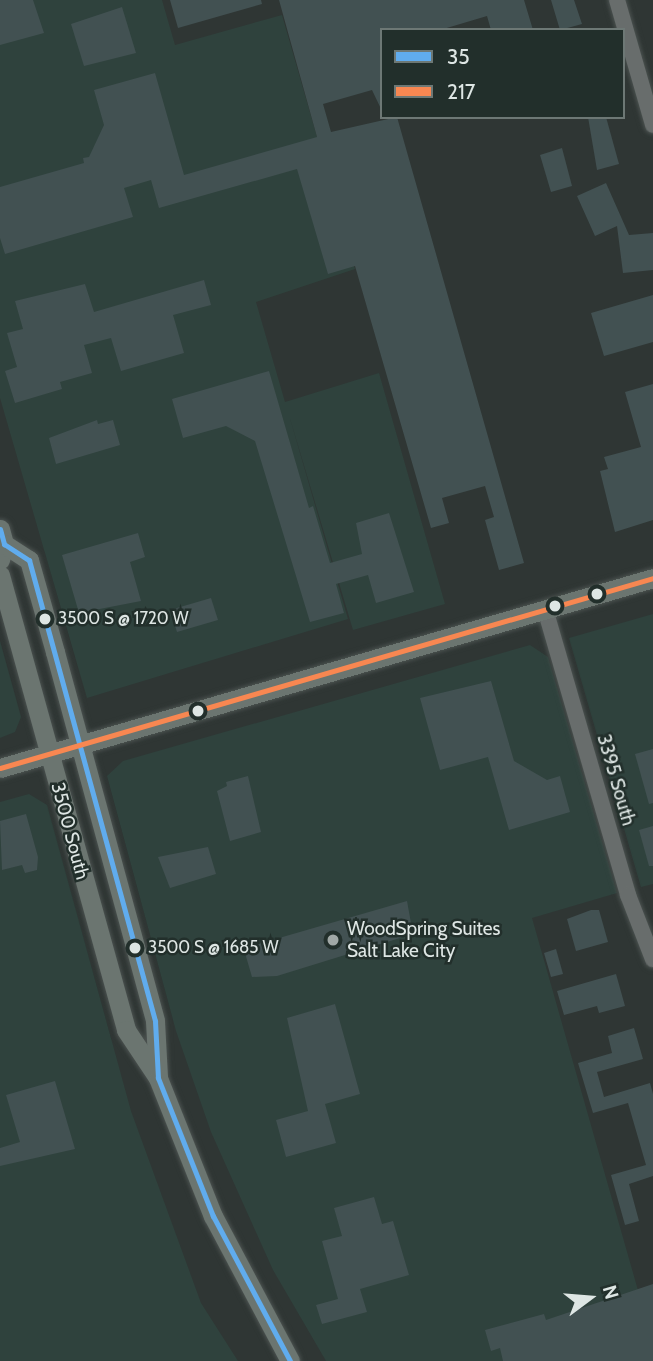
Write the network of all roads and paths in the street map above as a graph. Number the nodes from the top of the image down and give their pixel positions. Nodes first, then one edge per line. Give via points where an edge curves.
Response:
1 (617, 0) edge
2 (653, 125) edge
3 (1, 544) edge
4 (0, 575) edge
5 (653, 578) edge
6 (545, 610) junction
7 (79, 744) junction
8 (49, 753) junction
9 (0, 768) edge
10 (653, 959) edge
11 (158, 1078) junction
12 (290, 1361) edge

1 - 2 street
3 - 7 main road, 3500 South via 29,560
4 - 8 main road, 3500 South
5 - 6 main road
6 - 7 main road
6 - 10 street, 3395 South via 628,895
7 - 8 main road
7 - 11 main road, 3500 South via 155,1021
8 - 9 main road
8 - 11 main road, 3500 South via 126,1030
11 - 12 main road, 3500 South via 213,1216

